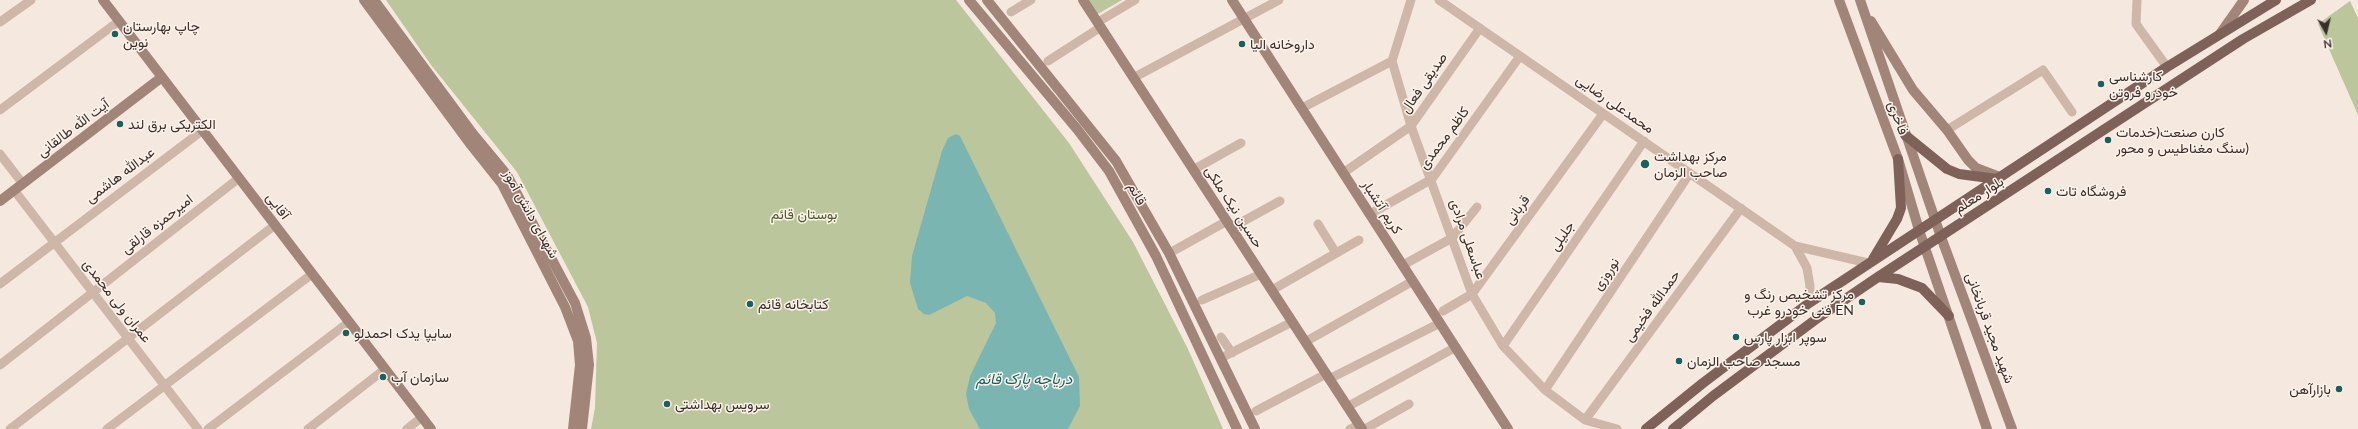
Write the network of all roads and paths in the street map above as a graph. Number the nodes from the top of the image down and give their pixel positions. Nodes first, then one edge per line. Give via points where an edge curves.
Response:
1 (31, 0) edge
2 (103, 0) edge
3 (364, 0) edge
4 (374, 0) edge
5 (970, 0) edge
6 (987, 0) edge
7 (1031, 0) edge
8 (1083, 0) edge
9 (1135, 0) edge
10 (1232, 0) edge
11 (1280, 0) edge
12 (1411, 0) edge
13 (1439, 0) edge
14 (1839, 0) edge
15 (2137, 0) edge
16 (2244, 0) edge
17 (2276, 0) edge
18 (2311, 0) edge
19 (2296, 3) edge
20 (1861, 4) edge
21 (1011, 12) dead end
22 (1245, 20) junction
23 (119, 21) junction
24 (0, 22) edge
25 (1099, 25) junction
26 (1480, 28) junction
27 (2218, 37) junction
28 (1520, 56) junction
29 (1392, 60) junction
30 (1048, 61) dead end
31 (2167, 67) junction
32 (162, 77) junction
33 (1134, 78) junction
34 (1302, 108) junction
35 (0, 110) edge
36 (2072, 112) dead end
37 (1604, 114) junction
38 (1412, 126) junction
39 (203, 130) junction
40 (1947, 130) junction
41 (1906, 135) junction
42 (1644, 142) junction
43 (1241, 144) dead end
44 (0, 154) edge
45 (1898, 159) junction
46 (1193, 170) junction
47 (1343, 173) junction
48 (1690, 173) junction
49 (239, 178) junction
50 (1999, 178) junction
51 (1432, 179) junction
52 (23, 184) junction
53 (14, 190) junction
54 (0, 201) edge
55 (1280, 201) dead end
56 (1477, 207) dead end
57 (1741, 208) junction
58 (1370, 214) junction
59 (1936, 219) junction
60 (1318, 224) dead end
61 (275, 225) junction
62 (1229, 225) junction
63 (1919, 230) junction
64 (1941, 237) junction
65 (1452, 238) junction
66 (1359, 240) dead end
67 (55, 242) junction
68 (1795, 246) junction
69 (1924, 247) junction
70 (1175, 250) dead end
71 (1336, 253) junction
72 (1870, 262) junction
73 (1402, 265) junction
74 (312, 274) junction
75 (1261, 274) junction
76 (1878, 277) junction
77 (1413, 281) junction
78 (0, 284) edge
79 (1272, 290) junction
80 (93, 292) junction
81 (1472, 294) junction
82 (1202, 300) dead end
83 (1808, 303) junction
84 (1443, 311) dead end
85 (1949, 316) junction
86 (349, 322) junction
87 (1292, 322) junction
88 (1440, 323) junction
89 (1221, 337) dead end
90 (128, 338) junction
91 (1305, 342) junction
92 (1503, 346) junction
93 (1456, 347) junction
94 (0, 365) edge
95 (385, 370) junction
96 (1328, 376) junction
97 (165, 386) junction
98 (1545, 390) junction
99 (1409, 404) dead end
100 (1347, 407) junction
101 (1256, 411) dead end
102 (422, 417) junction
103 (1585, 420) junction
104 (1359, 428) edge
105 (10, 429) edge
106 (107, 429) edge
107 (198, 429) edge
108 (208, 429) edge
109 (308, 429) edge
110 (407, 429) edge
111 (431, 429) edge
112 (573, 429) edge
113 (582, 429) edge
114 (1237, 429) edge
115 (1255, 429) edge
116 (1508, 429) edge
117 (1616, 429) edge
118 (1646, 429) edge
119 (1673, 429) edge
120 (1987, 429) edge
121 (2012, 429) edge

1 - 24 street
2 - 23 main road, آقایی
3 - 112 main road, شهدای دانش آموز via 502,184 566,307 578,341 580,365
4 - 113 main road via 473,134 507,175 575,303 586,338 589,365
5 - 114 main road, قائم via 1109,171 1156,256
6 - 115 main road, قائم via 1116,161 1172,259
7 - 21 street
8 - 25 main road, حسین نیک ملکی
9 - 25 street
10 - 22 main road, کریم آتشبار
11 - 22 street
12 - 29 street
13 - 26 street, محمدعلی رضایی
14 - 45 main road, فاخری
15 - 31 street via 2136,24
16 - 27 main road
17 - 27 main road, بلوار معلم
18 - 19 main road, بلوار معلم
19 - 64 main road, بلوار معلم
20 - 40 main road via 1913,90
20 - 41 main road, فاخری
22 - 33 street
22 - 34 main road, کریم آتشبار
23 - 32 main road, آقایی
23 - 35 street
25 - 30 street
25 - 33 main road, حسین نیک ملکی
26 - 28 street, محمدعلی رضایی
26 - 38 street, صدیقی فعال
27 - 31 main road, بلوار معلم
28 - 37 street, محمدعلی رضایی
28 - 51 street, کاظم محمدی
29 - 34 street
29 - 38 street, عباسعلی مرادی
31 - 50 main road, بلوار معلم
32 - 39 main road, آقایی
32 - 52 main road, آیت الله طالقانی
33 - 46 main road, حسین نیک ملکی
34 - 47 main road, کریم آتشبار
36 - 40 street via 2044,70
37 - 42 street, محمدعلی رضایی
37 - 81 street, قربانی
38 - 47 street, صدیقی فعال
38 - 51 street, عباسعلی مرادی
39 - 49 main road, آقایی
39 - 67 street, عبدالله هاشمی
40 - 50 main road via 1976,168
41 - 50 main road via 1947,169 1959,174
41 - 59 main road, فاخری
42 - 48 street, محمدعلی رضایی
42 - 92 street, جلیلی
43 - 46 street
44 - 52 street
45 - 63 main road, فاخری
45 - 72 main road via 1901,208 1897,219
46 - 62 main road, حسین نیک ملکی
47 - 58 main road, کریم آتشبار
48 - 57 street, محمدعلی رضایی
48 - 98 street, نوروزی
49 - 61 main road, آقایی
49 - 80 street, امیرحمزه قارلقی
50 - 59 main road, بلوار معلم
51 - 58 street, کاظم محمدی
51 - 65 street, عباسعلی مرادی
52 - 53 main road, آیت الله طالقانی
53 - 54 main road, آیت الله طالقانی
53 - 67 street, عمران ولی محمدی
55 - 62 street
56 - 65 street
57 - 68 street, محمدعلی رضایی
57 - 103 street, حمدالله فخیمی
58 - 73 main road, کریم آتشبار
59 - 63 main road, بلوار معلم
59 - 64 main road, فاخری
60 - 71 street
61 - 74 main road, آقایی
61 - 90 street
62 - 70 street
62 - 75 main road, حسین نیک ملکی
63 - 69 main road, فاخری
63 - 72 main road, بلوار معلم
64 - 69 main road, بلوار معلم
64 - 121 main road, شهید مجید قربانخانی
65 - 73 street
65 - 81 street, عباسعلی مرادی
66 - 71 street
67 - 78 street, عبدالله هاشمی
67 - 80 street, عمران ولی محمدی
68 - 72 street via 1834,257
68 - 83 street via 1807,268 1810,286
69 - 76 main road, بلوار معلم
69 - 85 main road
71 - 79 street
72 - 83 main road, بلوار معلم
73 - 77 main road, کریم آتشبار
74 - 86 main road, آقایی
74 - 97 street
75 - 79 main road, حسین نیک ملکی
75 - 82 street
76 - 85 main road via 1898,279 1922,288
76 - 119 main road, بلوار معلم via 1818,317
77 - 88 main road, کریم آتشبار
77 - 91 street
79 - 87 main road, حسین نیک ملکی
80 - 90 street, عمران ولی محمدی
80 - 94 street, امیرحمزه قارلقی
81 - 84 street, قربانی
81 - 92 street, عباسعلی مرادی
83 - 118 main road, بلوار معلم
85 - 120 main road
86 - 95 main road, آقایی
86 - 108 street
87 - 89 street via 1229,355
87 - 91 main road, حسین نیک ملکی
88 - 93 main road, کریم آتشبار
88 - 96 street
90 - 97 street, عمران ولی محمدی
90 - 105 street
91 - 96 main road, حسین نیک ملکی
92 - 98 street, عباسعلی مرادی
93 - 100 street
93 - 116 main road, کریم آتشبار
95 - 102 main road, آقایی
95 - 109 street
96 - 100 main road, حسین نیک ملکی
96 - 101 street
97 - 106 street
97 - 107 street, عمران ولی محمدی
98 - 103 street, عباسعلی مرادی
99 - 104 street
100 - 104 main road, حسین نیک ملکی
102 - 110 street
102 - 111 main road, آقایی
103 - 117 street, عباسعلی مرادی

